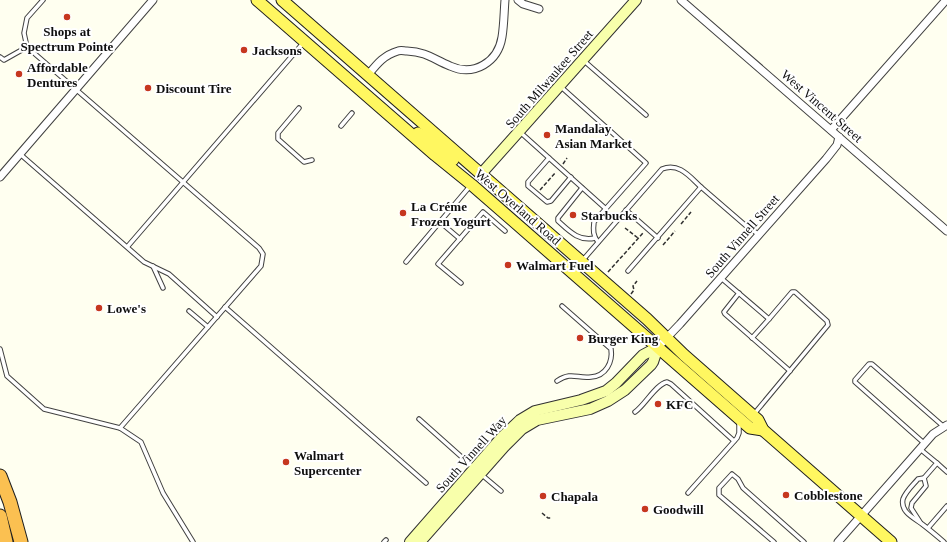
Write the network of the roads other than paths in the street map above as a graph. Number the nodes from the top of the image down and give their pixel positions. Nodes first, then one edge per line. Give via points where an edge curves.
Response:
1 (43, 0) edge
2 (153, 0) edge
3 (257, 0) edge
4 (282, 0) edge
5 (505, 0) edge
6 (518, 0) edge
7 (636, 0) edge
8 (681, 0) edge
9 (946, 0) edge
10 (539, 9) dead end
11 (305, 41) junction
12 (27, 47) junction
13 (0, 56) edge
14 (583, 60) junction
15 (368, 75) junction
16 (560, 86) junction
17 (76, 89) junction
18 (376, 103) junction
19 (299, 108) dead end
20 (352, 113) dead end
21 (646, 115) dead end
22 (395, 120) junction
23 (341, 126) dead end
24 (831, 130) junction
25 (519, 132) junction
26 (437, 135) junction
27 (840, 137) junction
28 (20, 154) junction
29 (549, 158) junction
30 (312, 160) dead end
31 (481, 174) junction
32 (0, 177) edge
33 (571, 177) junction
34 (183, 182) junction
35 (472, 184) junction
36 (582, 188) junction
37 (701, 188) junction
38 (606, 209) junction
39 (626, 210) junction
40 (440, 222) junction
41 (537, 224) junction
42 (505, 231) dead end
43 (947, 231) edge
44 (758, 234) junction
45 (595, 238) junction
46 (658, 238) junction
47 (460, 239) junction
48 (598, 242) junction
49 (128, 246) junction
50 (406, 262) dead end
51 (581, 262) junction
52 (153, 266) junction
53 (628, 271) dead end
54 (721, 278) junction
55 (461, 283) dead end
56 (163, 288) dead end
57 (739, 293) junction
58 (562, 306) dead end
59 (225, 307) junction
60 (189, 311) dead end
61 (217, 317) junction
62 (769, 319) junction
63 (208, 327) junction
64 (666, 338) junction
65 (752, 338) junction
66 (658, 347) junction
67 (0, 349) edge
68 (790, 371) junction
69 (557, 381) dead end
70 (635, 412) dead end
71 (753, 415) junction
72 (739, 418) junction
73 (419, 419) dead end
74 (945, 426) edge
75 (120, 428) junction
76 (763, 430) junction
77 (734, 441) junction
78 (922, 446) junction
79 (936, 463) junction
80 (478, 471) junction
81 (947, 472) edge
82 (0, 476) edge
83 (924, 478) junction
84 (426, 483) dead end
85 (501, 491) dead end
86 (688, 492) dead end
87 (947, 506) edge
88 (0, 516) edge
89 (861, 516) junction
90 (921, 522) junction
91 (928, 528) junction
92 (6, 542) edge
93 (21, 542) edge
94 (193, 542) edge
95 (410, 542) edge
96 (420, 542) edge
97 (774, 542) edge
98 (804, 542) edge
99 (838, 542) edge
100 (891, 542) edge
101 (944, 542) edge

1 - 12 lane via 27,18 24,33
2 - 17 street
3 - 11 main road, West Overland Road
4 - 15 main road, West Overland Road
5 - 15 street via 502,38 497,52 488,62 476,69 462,70 419,52 399,51 382,59
6 - 10 street
7 - 14 street, South Milwaukee Street
8 - 24 street, West Vincent Street
9 - 24 street
11 - 15 main road via 315,40 355,73 361,76
11 - 18 main road, West Overland Road
11 - 34 lane
12 - 13 lane via 4,60
12 - 17 lane
14 - 16 street, South Milwaukee Street
14 - 21 lane
15 - 26 main road, West Overland Road
16 - 25 street, South Milwaukee Street
16 - 38 lane via 646,163
17 - 28 street
17 - 34 lane
18 - 22 main road, West Overland Road
18 - 26 main road via 384,99 410,120
19 - 30 lane via 277,137 304,162
20 - 23 lane
22 - 31 main road via 432,141 469,173
22 - 35 main road, West Overland Road
24 - 27 street, West Vincent Street
25 - 29 lane
25 - 31 street, South Milwaukee Street
26 - 31 main road, West Overland Road
27 - 43 street, West Vincent Street
27 - 44 street, South Vinnell Street via 826,159
28 - 32 street
28 - 49 lane
29 - 33 lane
29 - 33 lane via 528,182 528,186 547,202 551,201
31 - 41 main road, West Overland Road
33 - 36 lane
34 - 49 lane
34 - 59 lane via 263,254 261,266
35 - 40 lane
35 - 41 main road via 484,185 519,216
35 - 66 main road, West Overland Road
36 - 38 lane
36 - 45 lane via 558,221 574,235 587,240
37 - 39 lane via 680,169 669,166 662,169
37 - 44 lane
37 - 46 lane
38 - 45 lane via 594,222
39 - 46 lane
39 - 48 lane
40 - 47 lane
40 - 50 lane
41 - 51 main road, West Overland Road
42 - 47 lane via 483,212
44 - 54 street, South Vinnell Street
45 - 48 lane
46 - 53 lane
47 - 55 lane via 438,264
48 - 51 lane
49 - 52 lane via 144,262
51 - 64 main road, West Overland Road
52 - 56 lane
52 - 61 lane via 169,274
54 - 57 lane
54 - 64 street, South Vinnell Street
57 - 62 lane
57 - 65 lane via 724,312
58 - 69 lane via 611,349 612,356 606,369 592,378 569,375
59 - 61 lane
59 - 84 lane
60 - 63 lane
61 - 63 lane
62 - 65 lane
62 - 68 lane via 792,292 795,292 827,321 828,325
63 - 75 lane
64 - 66 street, South Vinnell Street
64 - 71 main road, West Overland Road
65 - 68 lane
66 - 72 main road, West Overland Road
66 - 80 street, South Vinnell Way via 653,362 625,390 590,409 537,420 522,429
67 - 75 lane via 7,376 44,409
68 - 71 lane
70 - 77 lane via 663,382 667,382
71 - 76 main road, West Overland Road
72 - 76 main road, West Overland Road via 750,428
72 - 77 lane via 738,433
73 - 80 lane
74 - 78 street
74 - 78 lane via 869,364 855,382
75 - 94 lane via 141,442 163,493
76 - 89 main road, West Overland Road
77 - 86 lane
78 - 79 lane
78 - 89 street
79 - 81 lane
79 - 83 lane
80 - 85 lane
80 - 95 street, South Vinnell Way
80 - 96 street, South Vinnell Way
82 - 93 highway
83 - 90 lane via 926,486 911,508
83 - 90 lane via 918,479 903,500 904,510
87 - 91 lane
88 - 92 highway
89 - 99 street
89 - 100 main road, West Overland Road
90 - 91 lane
91 - 101 lane
97 - 98 lane via 719,495 719,488 732,474 743,488

